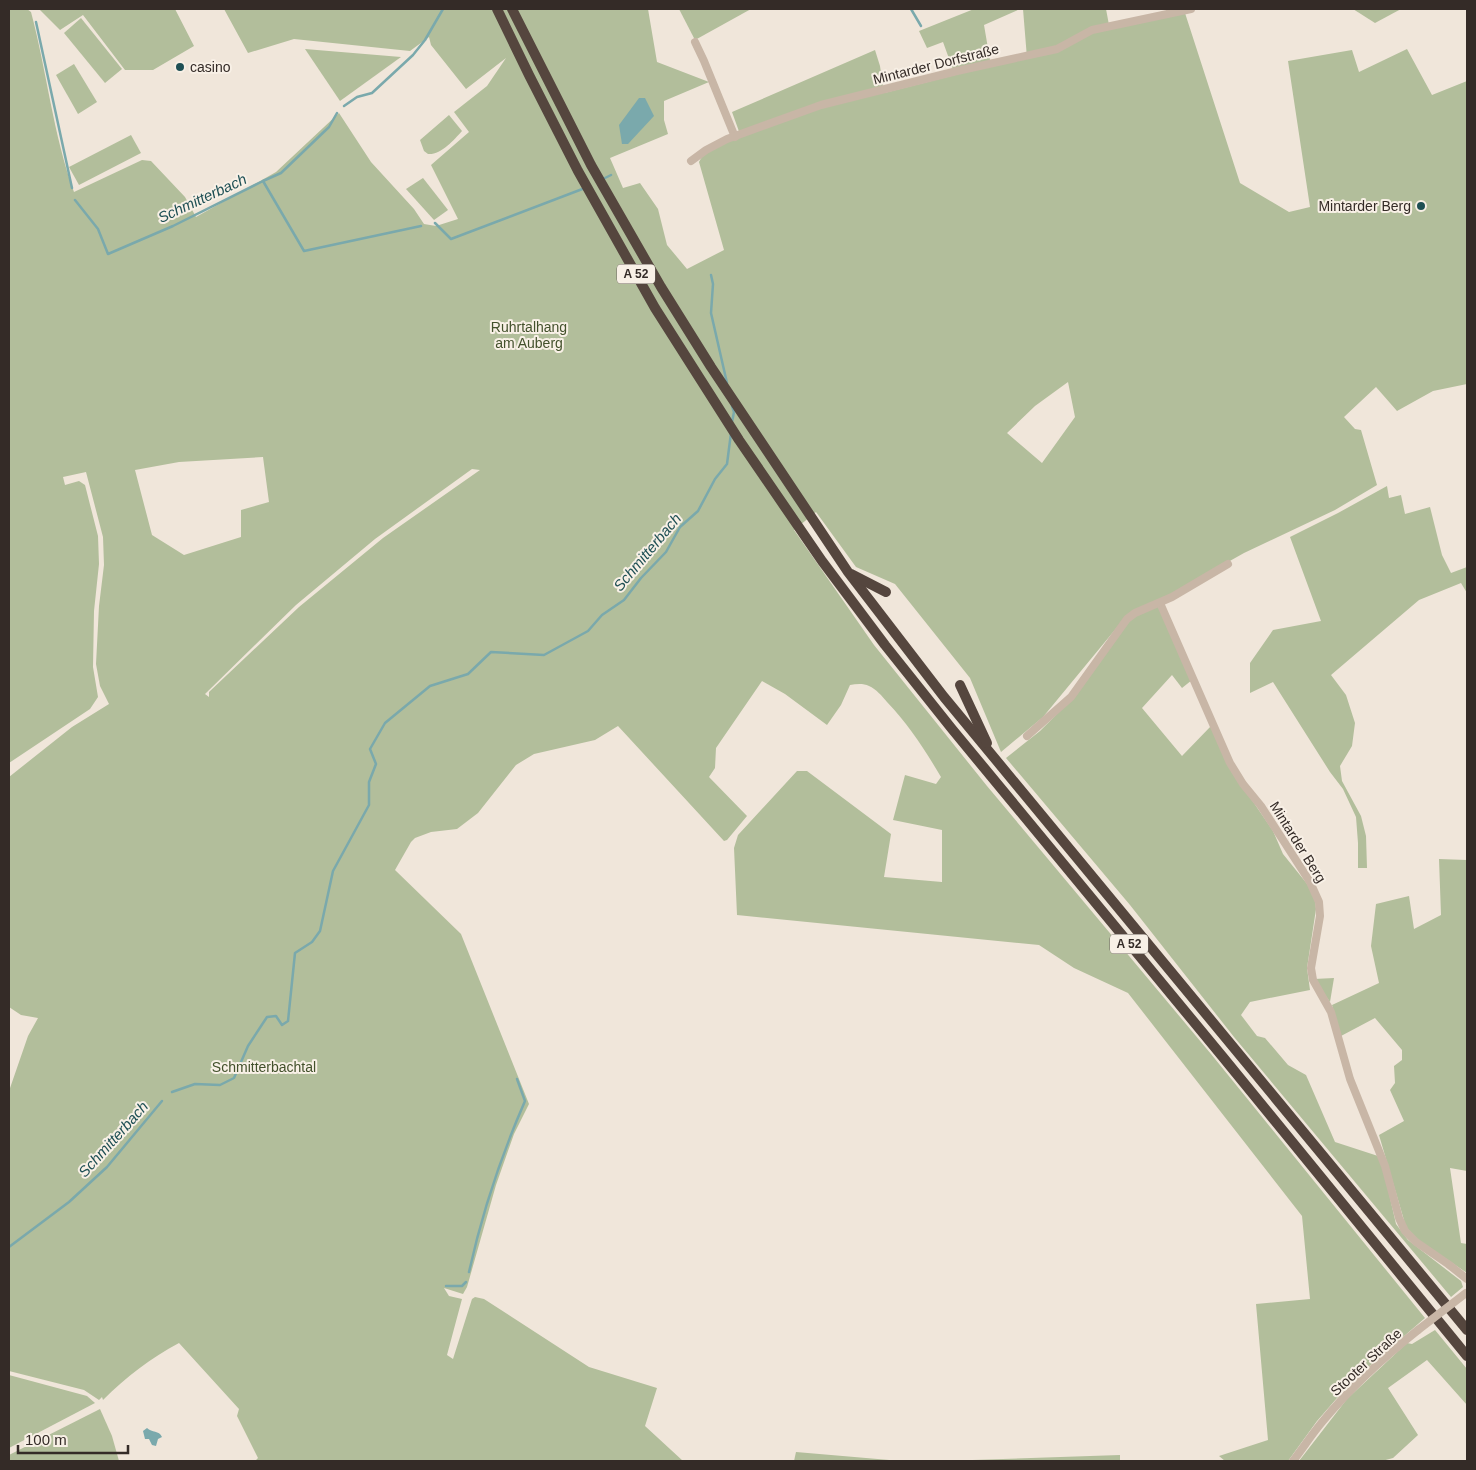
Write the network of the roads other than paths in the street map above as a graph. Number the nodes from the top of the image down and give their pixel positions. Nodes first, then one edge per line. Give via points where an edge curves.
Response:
1 (497, 9) edge
2 (512, 9) edge
3 (1191, 9) edge
4 (695, 42) dead end
5 (735, 137) junction
6 (691, 161) dead end
7 (1228, 564) dead end
8 (848, 572) junction
9 (886, 592) dead end
10 (1160, 603) junction
11 (960, 685) dead end
12 (1027, 736) dead end
13 (994, 758) junction
14 (1467, 1279) edge
15 (1467, 1292) edge
16 (1467, 1330) edge
17 (1467, 1356) edge
18 (1293, 1461) edge

1 - 17 highway, A 52 via 561,139 629,263 711,396 822,561 952,729
2 - 8 highway, A 52 via 566,117 642,255 711,367
3 - 5 street, Mintarder Dorfstraße via 1092,30 1057,49 821,105
4 - 5 street
5 - 6 street, Mintarder Dorfstraße
7 - 10 street
8 - 9 highway
8 - 13 highway, A 52
10 - 12 street via 1127,618 1071,696
10 - 14 street, Mintarder Berg via 1230,763 1310,882 1318,902 1320,916 1310,968 1313,980 1331,1012 1350,1079 1385,1166 1399,1218 1405,1231 1416,1242
11 - 13 highway
13 - 16 highway, A 52
15 - 18 street, Stooter Straße, bridge via 1385,1357 1323,1420

